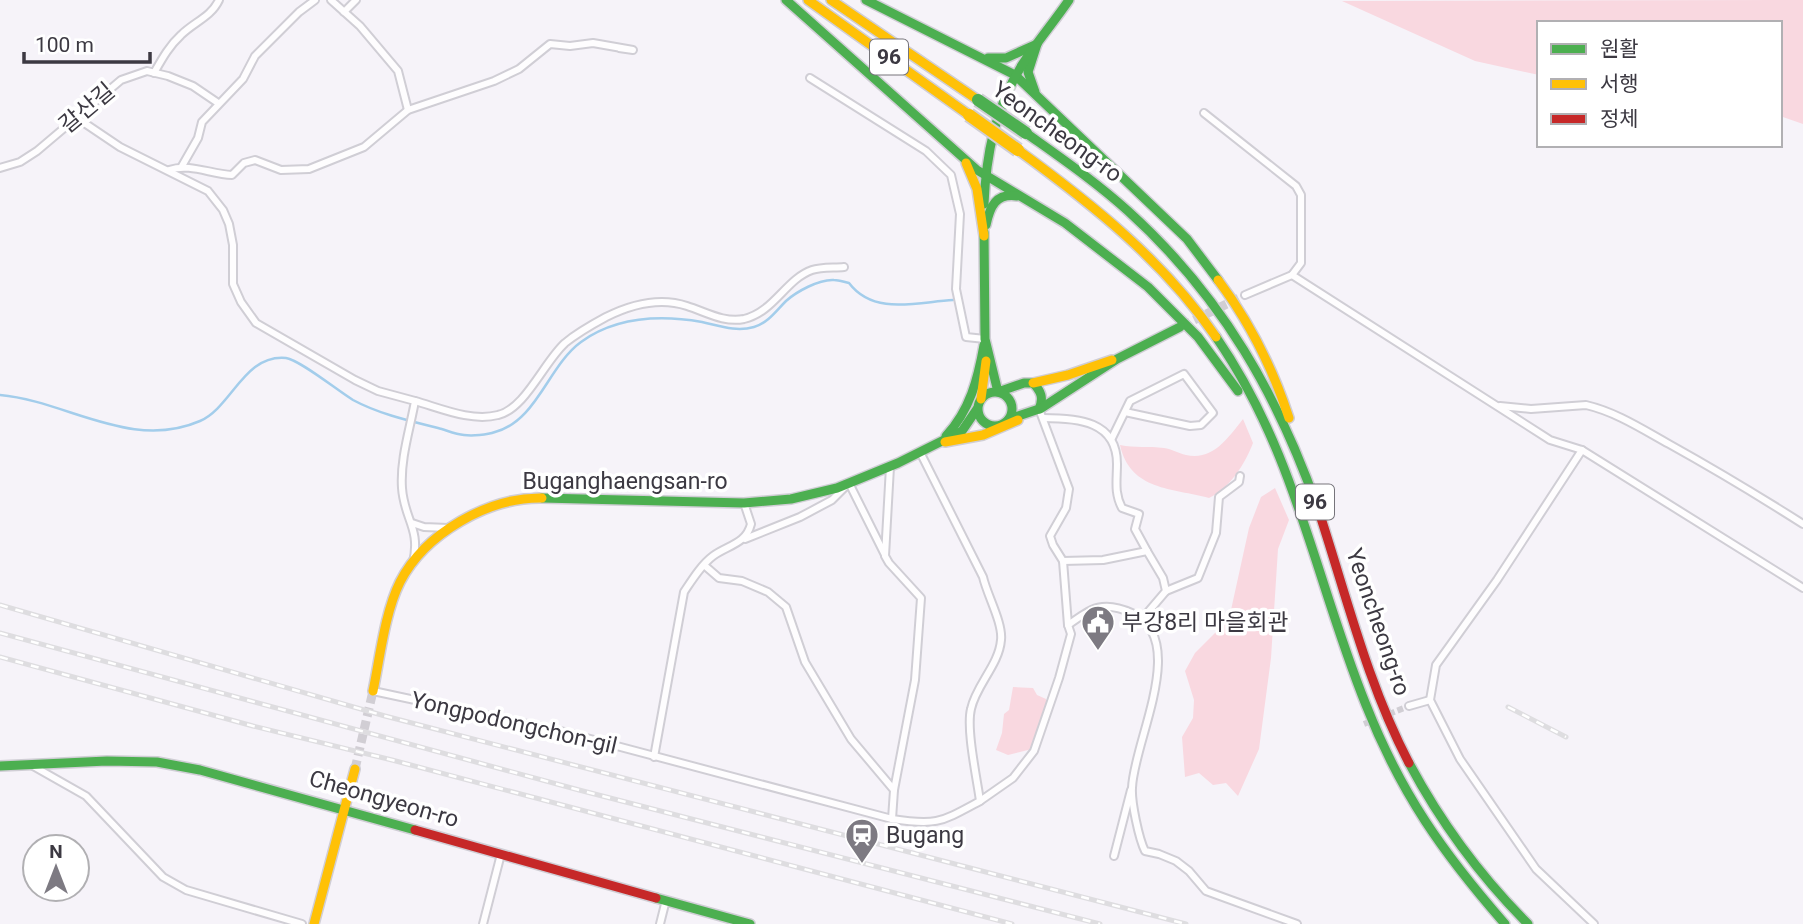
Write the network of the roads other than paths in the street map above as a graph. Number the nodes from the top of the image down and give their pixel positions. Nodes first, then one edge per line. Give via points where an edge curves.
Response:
1 (219, 0) edge
2 (315, 0) edge
3 (331, 0) edge
4 (356, 0) edge
5 (786, 0) edge
6 (808, 0) edge
7 (831, 0) edge
8 (866, 0) edge
9 (1069, 0) edge
10 (344, 12) junction
11 (1037, 44) junction
12 (619, 48) dead end
13 (981, 57) junction
14 (154, 73) junction
15 (1015, 75) junction
16 (810, 78) dead end
17 (1038, 99) junction
18 (218, 103) junction
19 (408, 110) junction
20 (1204, 113) dead end
21 (76, 118) junction
22 (958, 151) junction
23 (182, 166) junction
24 (0, 169) edge
25 (169, 170) junction
26 (985, 176) junction
27 (1023, 197) junction
28 (984, 236) junction
29 (844, 267) dead end
30 (1292, 275) junction
31 (1245, 295) tunnel mouth
32 (1180, 327) tunnel mouth
33 (986, 344) junction
34 (1117, 359) junction
35 (1033, 383) junction
36 (1017, 385) junction
37 (998, 392) junction
38 (414, 404) junction
39 (979, 404) junction
40 (1497, 405) junction
41 (1125, 412) junction
42 (1041, 414) junction
43 (1009, 419) junction
44 (992, 426) junction
45 (1112, 438) junction
46 (940, 443) junction
47 (1582, 450) junction
48 (920, 452) junction
49 (890, 467) junction
50 (1305, 472) junction
51 (1240, 476) dead end
52 (849, 483) junction
53 (1292, 486) junction
54 (744, 503) junction
55 (412, 523) junction
56 (1803, 524) edge
57 (449, 528) junction
58 (744, 540) junction
59 (1147, 551) junction
60 (886, 556) junction
61 (1063, 561) junction
62 (412, 564) junction
63 (705, 565) junction
64 (1803, 588) edge
65 (1166, 591) junction
66 (1143, 618) junction
67 (1068, 625) junction
68 (373, 691) joint
69 (1430, 700) junction
70 (1409, 706) tunnel mouth
71 (654, 757) junction
72 (31, 764) junction
73 (0, 766) edge
74 (355, 769) tunnel mouth
75 (1132, 788) junction
76 (894, 790) junction
77 (980, 801) junction
78 (345, 811) junction
79 (892, 819) junction
80 (501, 854) junction
81 (1114, 856) dead end
82 (666, 900) junction
83 (302, 924) edge
84 (314, 924) edge
85 (483, 924) edge
86 (660, 924) edge
87 (750, 924) edge
88 (1297, 924) edge
89 (1505, 924) edge
90 (1528, 924) edge
91 (1594, 924) edge

1 - 14 street via 166,52
2 - 18 street via 255,56 243,79
3 - 10 street
4 - 10 street
5 - 22 main road
6 - 53 main road, Yeoncheong-ro / 96, bridge via 1062,182 1156,264 1222,346
7 - 50 main road, Yeoncheong-ro / 96, bridge via 1075,168 1171,253 1238,338
8 - 13 main road
9 - 11 main road
10 - 19 street via 398,71
11 - 13 main road via 1006,58
11 - 15 main road
11 - 17 main road via 1028,72
12 - 19 street via 633,50 593,43 550,44 519,69 494,81
13 - 15 main road
14 - 18 street via 193,86
14 - 21 street, 갈산길 via 121,80
15 - 17 main road
15 - 26 main road via 992,138
16 - 33 street via 926,151 951,175 960,214 956,289 966,337
17 - 50 main road via 1186,239 1223,287 1280,391
18 - 23 street via 202,122
19 - 23 street via 364,147 309,169 281,170 255,160 232,175
20 - 30 street via 1296,186 1303,206 1301,263
21 - 24 street, 갈산길 via 37,151
21 - 25 street via 120,147
22 - 26 main road
22 - 28 main road via 972,172
23 - 25 street
25 - 38 street via 208,191 223,210 233,245 233,284 256,323 355,380
26 - 27 main road
26 - 28 main road
27 - 28 main road via 1009,194 992,202
27 - 53 main road via 1092,241 1196,334 1222,363
28 - 33 main road
29 - 38 street via 812,270 771,306 744,319 723,319 684,305 648,302 605,317 566,343 510,411 496,416 473,417
30 - 31 street
30 - 40 street
32 - 34 main road
33 - 36 main road via 999,378 1006,385
33 - 37 main road
33 - 39 main road
33 - 46 main road via 965,414
34 - 35 main road
34 - 42 main road
35 - 36 main road
35 - 42 main road via 1042,395
36 - 37 main road
37 - 39 main road via 988,393
37 - 43 main road via 1012,405
38 - 55 street via 402,481 404,508
39 - 44 main road via 983,422
39 - 46 main road via 962,431
40 - 47 street via 1550,440
40 - 56 street via 1595,407 1731,479
41 - 41 street via 1130,401 1184,374 1213,413 1201,425 1190,426
41 - 45 street
42 - 43 main road
42 - 45 street via 1084,423 1107,431
42 - 46 main road via 966,441
42 - 61 street, Yongpodongchon-gil via 1069,489 1066,508 1050,536
43 - 44 main road
44 - 46 main road
45 - 59 street via 1115,489 1122,508 1139,514 1135,528
46 - 48 main road, Buganghaengsan-ro
47 - 64 street
47 - 69 street via 1436,665
48 - 49 main road, Buganghaengsan-ro
48 - 77 street via 983,577 999,626 1001,640 970,710
49 - 52 main road, Buganghaengsan-ro
49 - 60 street
50 - 90 main road, Yeoncheong-ro / 96 via 1363,649 1420,785 1485,877
51 - 65 street via 1239,482 1219,497 1216,533 1198,578
52 - 54 main road, Buganghaengsan-ro via 791,499
52 - 58 street via 832,500
52 - 60 street
53 - 89 main road, Yeoncheong-ro / 96 via 1379,737 1439,843
54 - 57 main road, Buganghaengsan-ro via 526,498 478,511
54 - 58 street via 751,524
55 - 57 street
55 - 62 street via 417,547
57 - 62 main road, Buganghaengsan-ro
58 - 63 street
59 - 61 street via 1104,560
59 - 65 street
60 - 76 street via 888,564 921,598 915,680
61 - 67 street, Yongpodongchon-gil
62 - 68 main road, Buganghaengsan-ro via 392,608
63 - 71 street via 684,592
63 - 76 street via 719,578 768,592 786,607 806,662 851,739
65 - 66 street
66 - 67 street via 1107,605
66 - 75 street via 1156,642 1158,664
67 - 77 street, Yongpodongchon-gil via 1071,634 1034,751 1013,778
68 - 71 street, Yongpodongchon-gil via 564,732
69 - 70 street
69 - 91 street via 1460,759 1536,869
71 - 79 street, Yongpodongchon-gil
72 - 73 main road, Cheongyeon-ro
72 - 78 main road, Cheongyeon-ro via 158,762
72 - 83 street via 86,796 163,877 186,890
74 - 78 main road
75 - 81 street
75 - 88 street via 1139,841 1145,851 1176,861 1206,891
76 - 79 street
77 - 79 street, Yongpodongchon-gil via 931,823
78 - 80 main road, Cheongyeon-ro
78 - 84 main road
80 - 82 main road, Cheongyeon-ro
80 - 85 street
82 - 86 street
82 - 87 main road, Cheongyeon-ro

